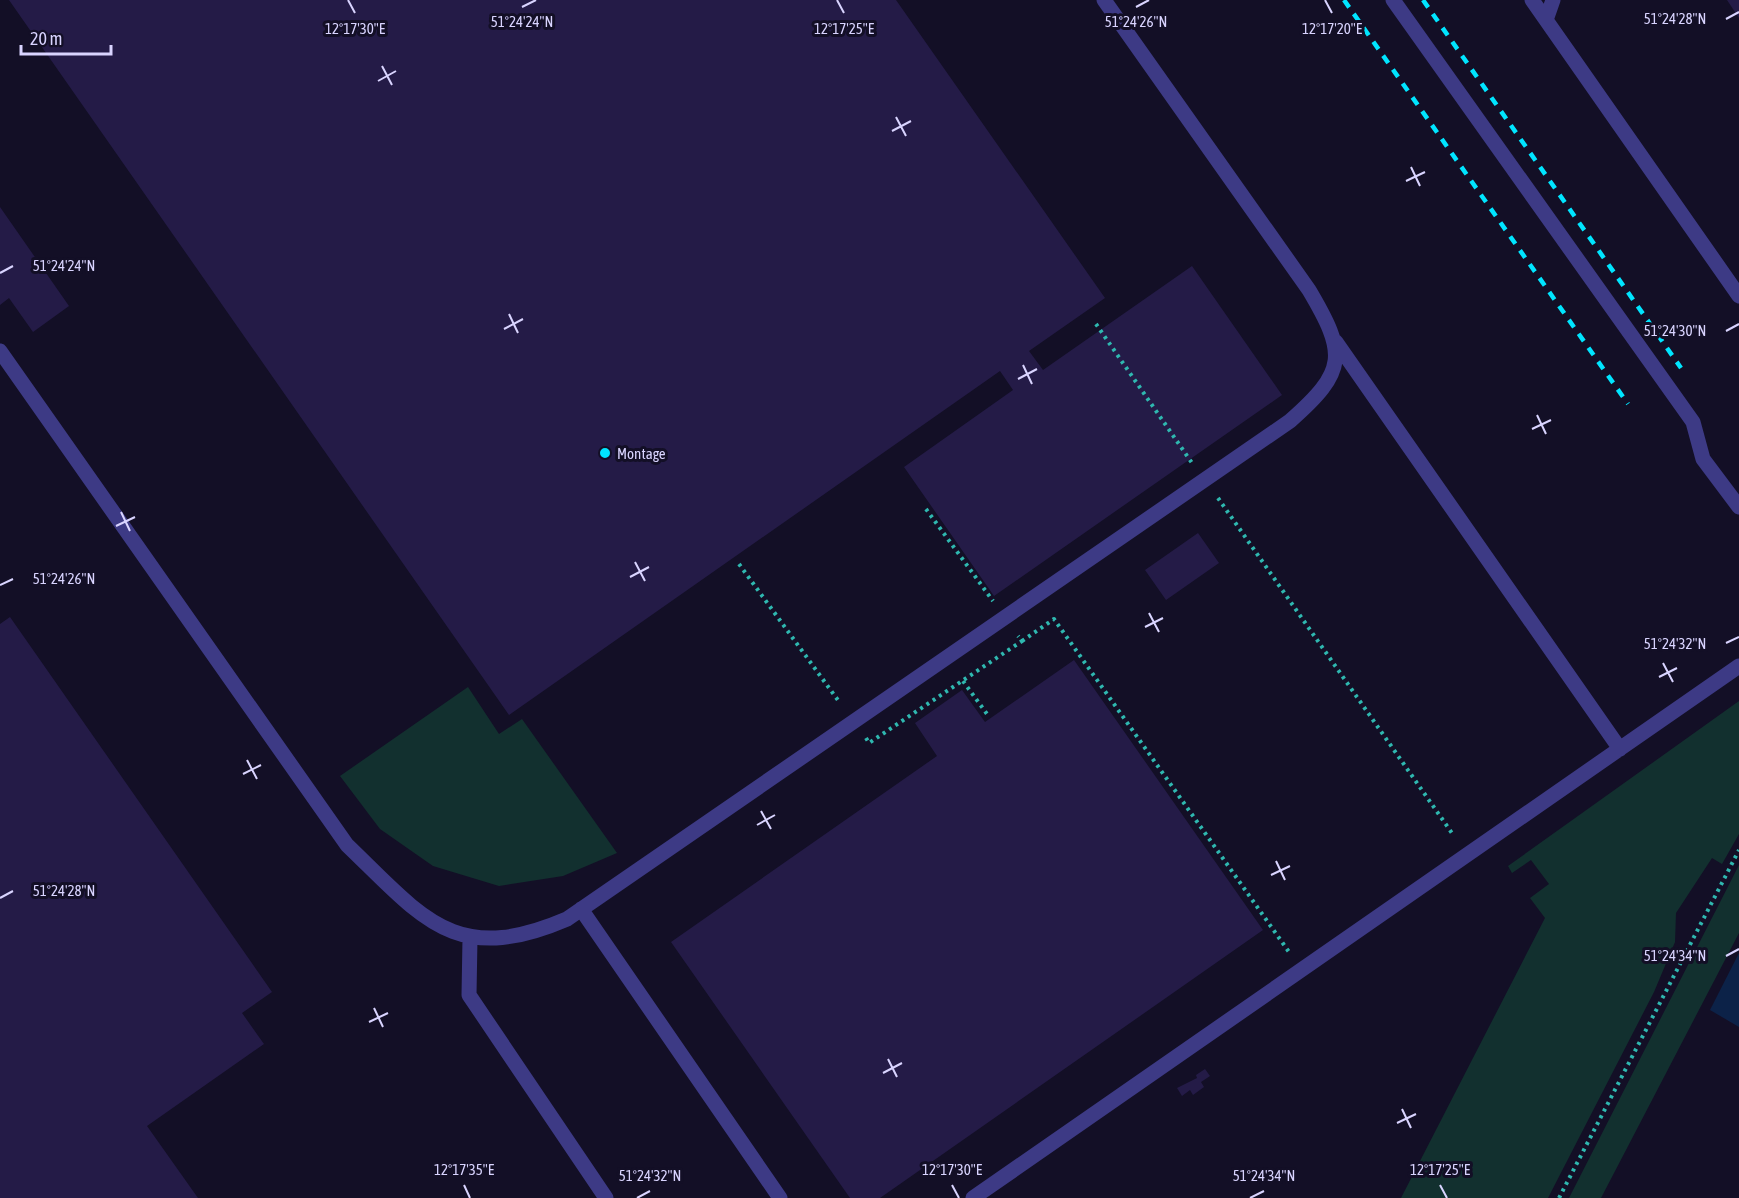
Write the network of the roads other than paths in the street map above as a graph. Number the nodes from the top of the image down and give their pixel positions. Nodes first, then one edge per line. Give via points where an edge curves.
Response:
1 (1104, 0) edge
2 (1393, 0) edge
3 (1532, 0) edge
4 (1553, 0) edge
5 (1546, 20) junction
6 (1737, 291) edge
7 (1334, 339) junction
8 (0, 351) edge
9 (1739, 507) edge
10 (1739, 666) edge
11 (1620, 749) junction
12 (581, 909) junction
13 (470, 938) junction
14 (606, 1198) edge
15 (780, 1198) edge
16 (973, 1198) edge

1 - 7 lane via 1309,290
2 - 9 lane via 1693,422 1703,459
3 - 5 lane
4 - 5 lane
5 - 6 lane
7 - 11 lane
7 - 12 lane via 1336,354 1320,395 1290,421
8 - 13 lane via 347,845 406,903 442,929
10 - 11 lane
11 - 16 lane
12 - 13 lane via 545,928 502,938
12 - 15 lane
13 - 14 lane via 470,995

